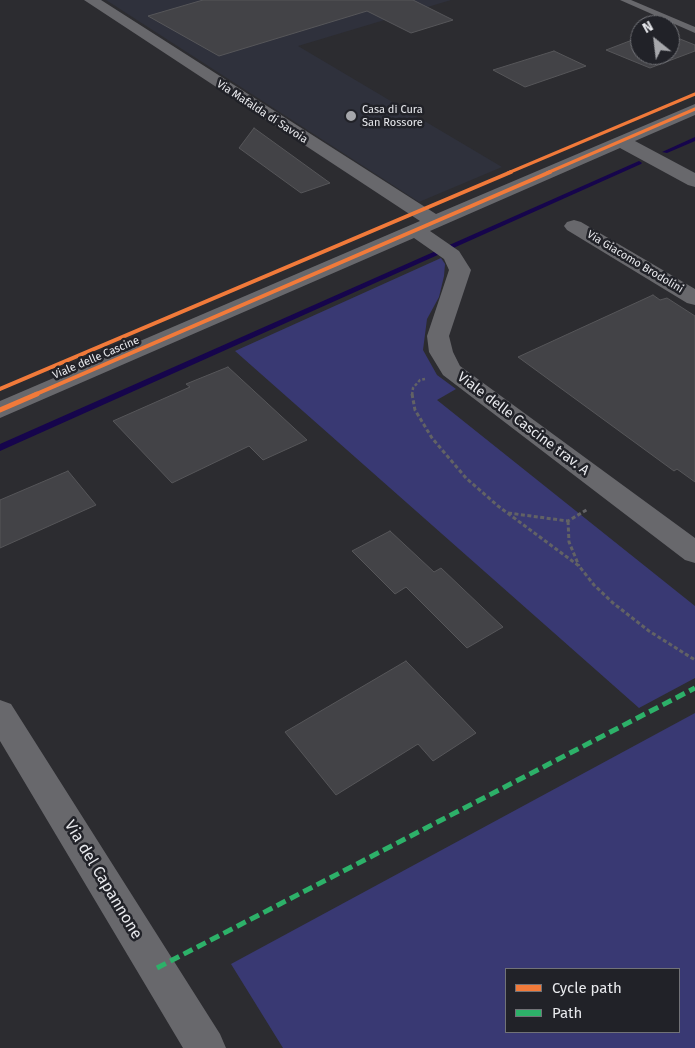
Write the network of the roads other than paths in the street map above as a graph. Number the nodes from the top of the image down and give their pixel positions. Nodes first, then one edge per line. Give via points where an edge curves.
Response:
1 (91, 0) edge
2 (624, 0) edge
3 (695, 30) edge
4 (695, 109) edge
5 (621, 141) junction
6 (695, 181) edge
7 (434, 222) junction
8 (574, 226) dead end
9 (415, 230) junction
10 (695, 298) edge
11 (0, 410) edge
12 (695, 553) edge
13 (0, 714) edge
14 (206, 1048) edge

1 - 7 street, Via Mafalda di Savoia
2 - 3 lane
4 - 5 street, Viale delle Cascine
5 - 6 street
5 - 7 street, Viale delle Cascine
7 - 9 street, Viale delle Cascine
8 - 10 street, Via Giacomo Brodolini
9 - 11 street, Viale delle Cascine
9 - 12 street, Viale delle Cascine trav. A via 458,261 460,270 438,336 447,365
13 - 14 street, Via del Capannone

